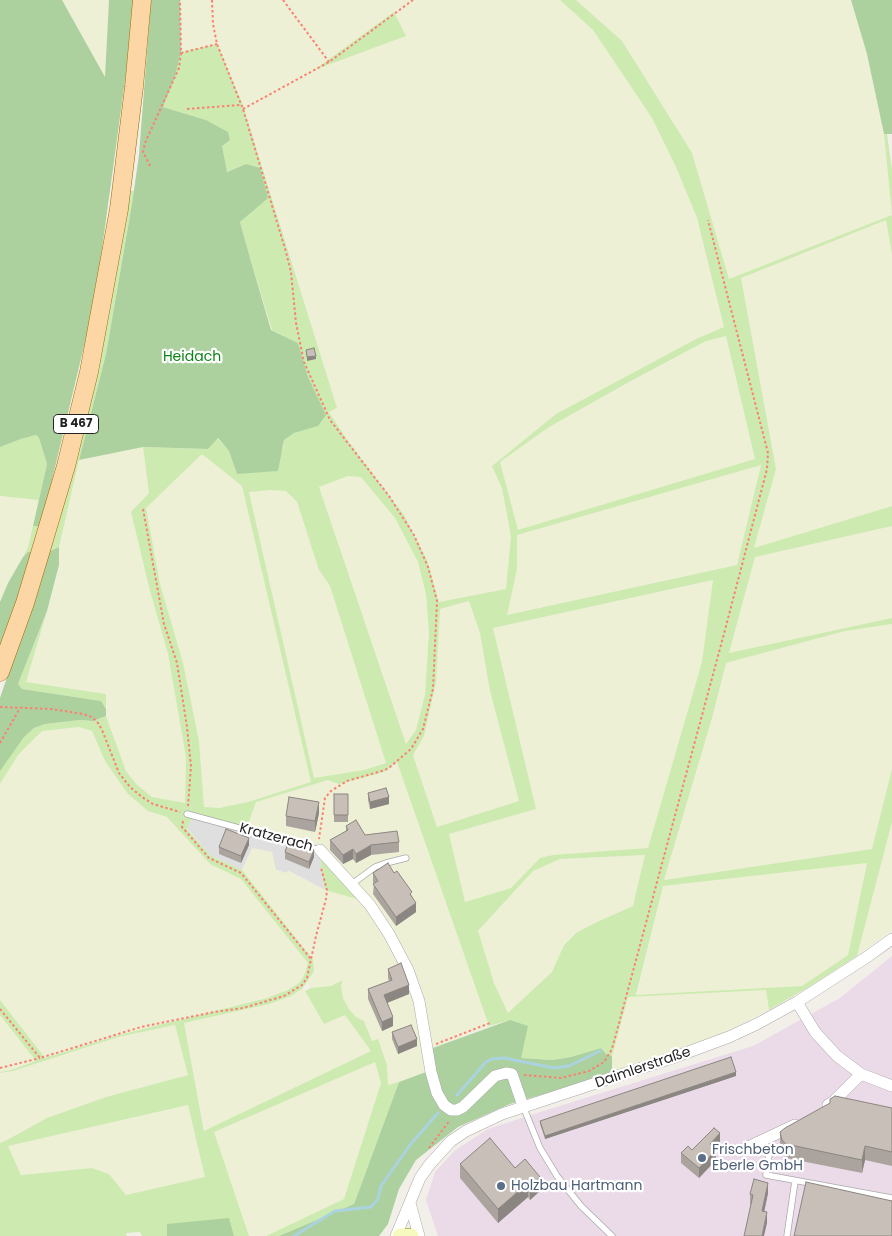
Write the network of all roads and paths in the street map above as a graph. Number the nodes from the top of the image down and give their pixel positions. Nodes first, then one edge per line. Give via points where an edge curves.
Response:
1 (142, 0) edge
2 (180, 0) edge
3 (212, 0) edge
4 (283, 0) edge
5 (413, 0) edge
6 (218, 44) junction
7 (182, 53) junction
8 (329, 62) junction
9 (241, 105) junction
10 (187, 109) dead end
11 (243, 109) junction
12 (150, 166) dead end
13 (708, 220) dead end
14 (143, 508) dead end
15 (0, 672) edge
16 (0, 707) edge
17 (20, 708) junction
18 (0, 743) edge
19 (185, 813) junction
20 (320, 850) junction
21 (406, 858) dead end
22 (352, 884) junction
23 (892, 938) edge
24 (311, 959) junction
25 (797, 1002) junction
26 (0, 1009) edge
27 (490, 1022) dead end
28 (427, 1048) junction
29 (40, 1058) junction
30 (0, 1068) edge
31 (512, 1074) junction
32 (861, 1074) junction
33 (892, 1086) edge
34 (523, 1106) junction
35 (818, 1111) edge
36 (803, 1120) edge
37 (764, 1140) junction
38 (744, 1149) dead end
39 (795, 1181) junction
40 (892, 1198) edge
41 (410, 1203) junction
42 (396, 1236) edge
43 (400, 1236) edge
44 (411, 1236) edge
45 (419, 1236) edge
46 (612, 1236) edge
47 (787, 1236) edge

1 - 15 main road, B 467 via 124,169 88,372 76,427 25,603
2 - 7 path
3 - 6 path
4 - 8 path
5 - 8 path
6 - 7 path
6 - 9 path
7 - 12 path via 176,78 143,152
8 - 11 path
9 - 10 path
9 - 11 path
11 - 20 path via 286,252 301,350 310,377 330,420 403,516 425,558 437,601 433,689 423,730 411,749 385,770 347,781 331,791 325,798 320,823
13 - 31 path via 768,453 767,469 612,1049 599,1066 567,1077 552,1079
14 - 19 path via 164,624 176,663 186,727 191,766
16 - 17 path
17 - 18 path
17 - 19 path via 52,709 92,717 102,730 130,787 154,804
19 - 20 lane, Kratzerach
19 - 24 path via 182,827 191,838 209,858 241,873
20 - 22 street, Kratzerach
20 - 24 path via 319,861 327,890
21 - 22 lane via 375,867
22 - 28 street, Kratzerach via 389,934 408,970 420,1001
23 - 25 street, Daimlerstraße
24 - 29 path via 302,986 284,996 243,1008 141,1027
25 - 32 street via 815,1032 837,1056
25 - 34 street, Daimlerstraße via 757,1024 699,1049
26 - 29 path
27 - 28 path
28 - 31 street, Kratzerach via 437,1093 444,1105 452,1110 463,1107 495,1076
29 - 30 path
31 - 34 street
32 - 33 street
32 - 35 street via 834,1102
34 - 41 street, Daimlerstraße via 481,1123 451,1141 420,1178
34 - 46 lane via 540,1148 556,1176
36 - 37 street
37 - 38 street
37 - 39 lane via 769,1155 766,1175
39 - 40 lane
39 - 47 lane
41 - 42 street, Daimlerstraße
41 - 45 street
43 - 44 main road

